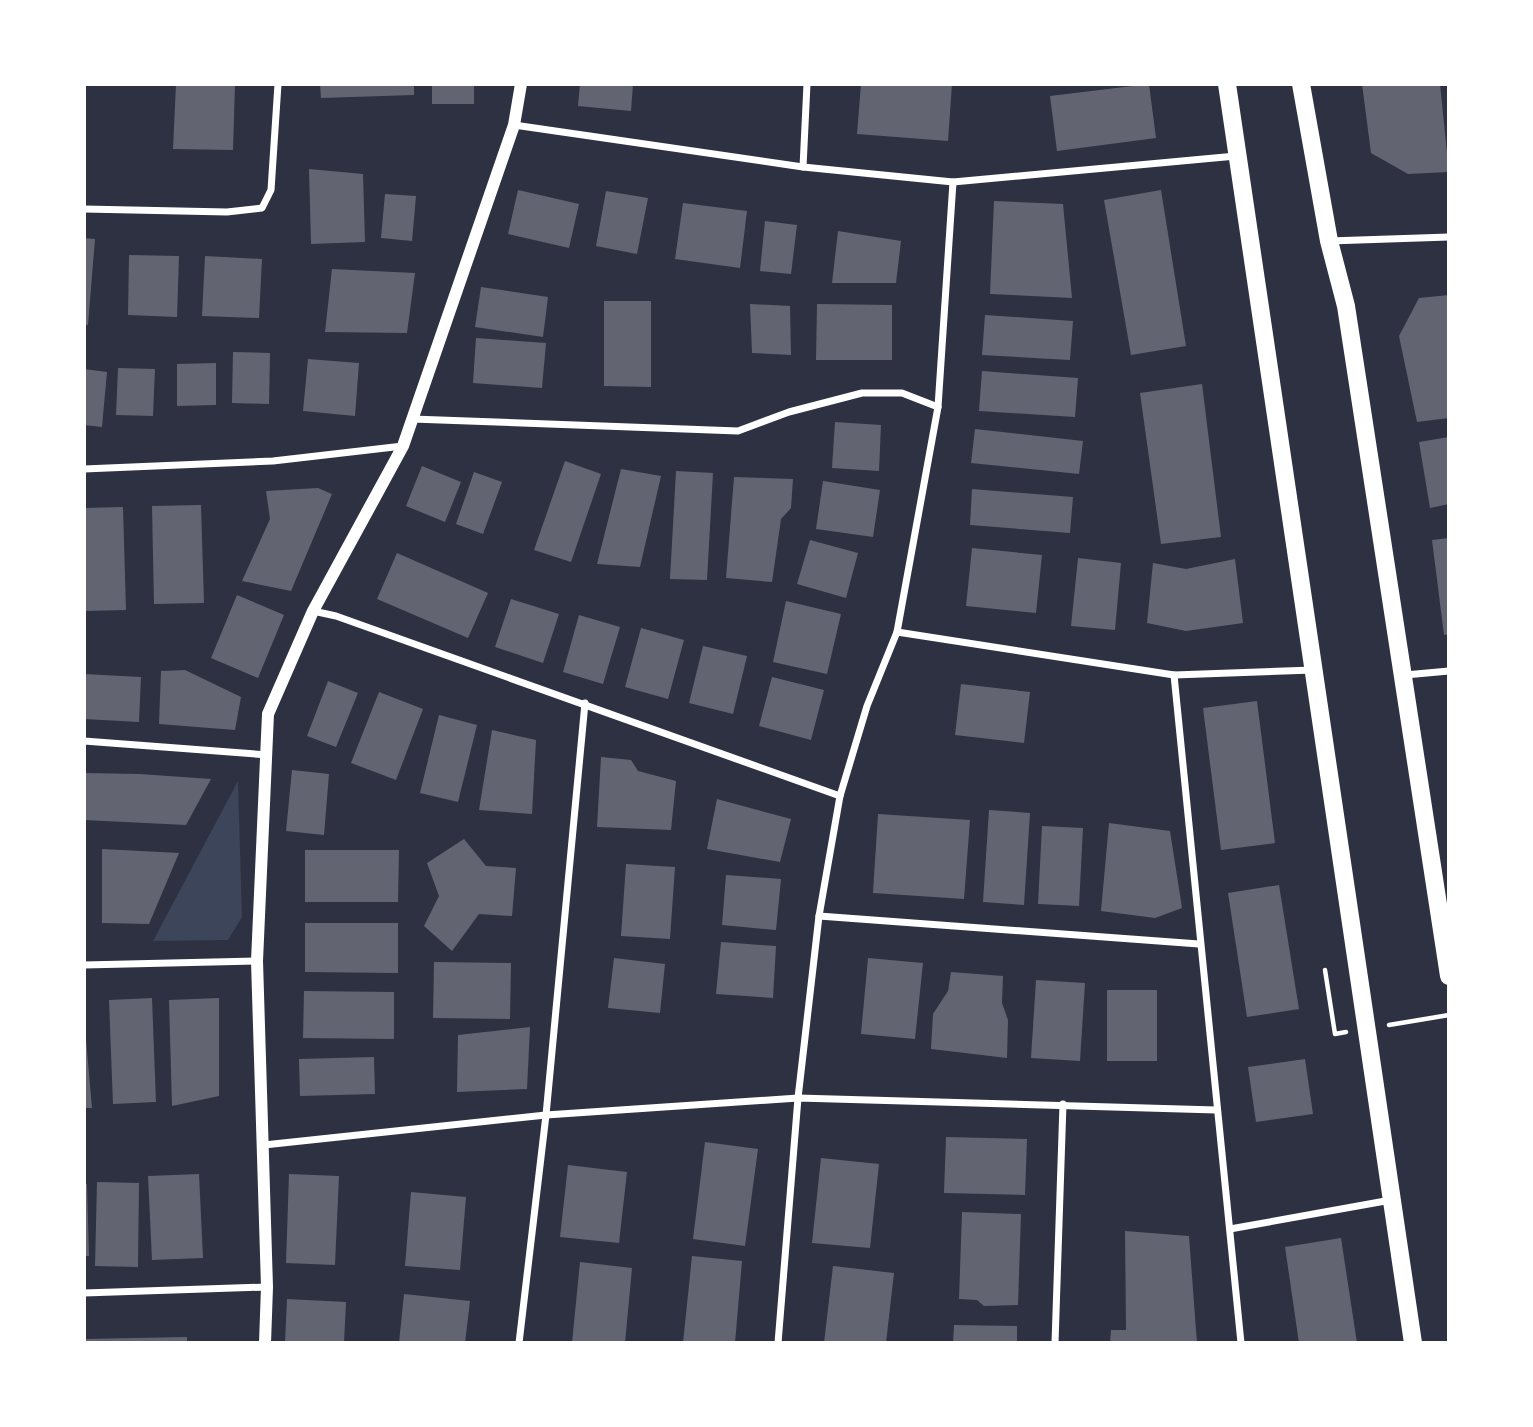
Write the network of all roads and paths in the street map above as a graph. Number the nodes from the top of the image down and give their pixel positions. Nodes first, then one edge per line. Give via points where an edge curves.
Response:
1 (278, 84) edge
2 (521, 84) edge
3 (807, 84) edge
4 (1227, 84) edge
5 (1301, 84) edge
6 (514, 125) junction
7 (1239, 156) junction
8 (803, 167) junction
9 (953, 182) junction
10 (84, 209) edge
11 (1449, 237) edge
12 (1329, 241) junction
13 (938, 407) junction
14 (412, 419) junction
15 (403, 446) junction
16 (84, 469) edge
17 (313, 611) junction
18 (897, 632) junction
19 (1316, 670) junction
20 (1449, 671) edge
21 (1174, 675) junction
22 (1405, 675) junction
23 (585, 703) junction
24 (84, 741) edge
25 (268, 755) junction
26 (841, 796) junction
27 (819, 916) junction
28 (1199, 944) junction
29 (257, 961) junction
30 (84, 965) edge
31 (1325, 970) dead end
32 (1449, 976) edge
33 (1335, 1034) dead end
34 (798, 1098) junction
35 (1063, 1104) junction
36 (1216, 1110) junction
37 (546, 1115) junction
38 (264, 1145) junction
39 (1391, 1200) junction
40 (1230, 1229) junction
41 (267, 1287) junction
42 (84, 1293) edge
43 (265, 1343) edge
44 (519, 1343) edge
45 (778, 1343) edge
46 (1055, 1343) edge
47 (1241, 1343) edge
48 (1413, 1343) edge

1 - 10 street via 271,191 262,208 227,212
2 - 6 street
3 - 8 street
4 - 7 main road
5 - 12 main road
6 - 8 street
6 - 14 street
7 - 9 street
7 - 19 main road
8 - 9 street
9 - 13 street
11 - 12 street
12 - 22 main road via 1346,306
13 - 14 street via 902,393 862,394 789,412 738,431
13 - 18 street
14 - 15 street
15 - 16 street via 272,461
15 - 17 street
17 - 23 street
17 - 25 street via 268,714
18 - 21 street
18 - 26 street via 867,706
19 - 21 street
19 - 39 main road
20 - 22 street
21 - 28 street
22 - 32 main road
23 - 26 street
23 - 37 street
24 - 25 street
25 - 29 street
26 - 27 street
27 - 28 street
27 - 34 street
28 - 36 street
29 - 30 street
29 - 38 street
31 - 33 path
34 - 35 street
34 - 37 street
34 - 45 street
35 - 36 street
35 - 46 street
36 - 40 street
37 - 38 street
37 - 44 street
38 - 41 street
39 - 40 street
39 - 48 main road
40 - 47 street
41 - 42 street
41 - 43 street

